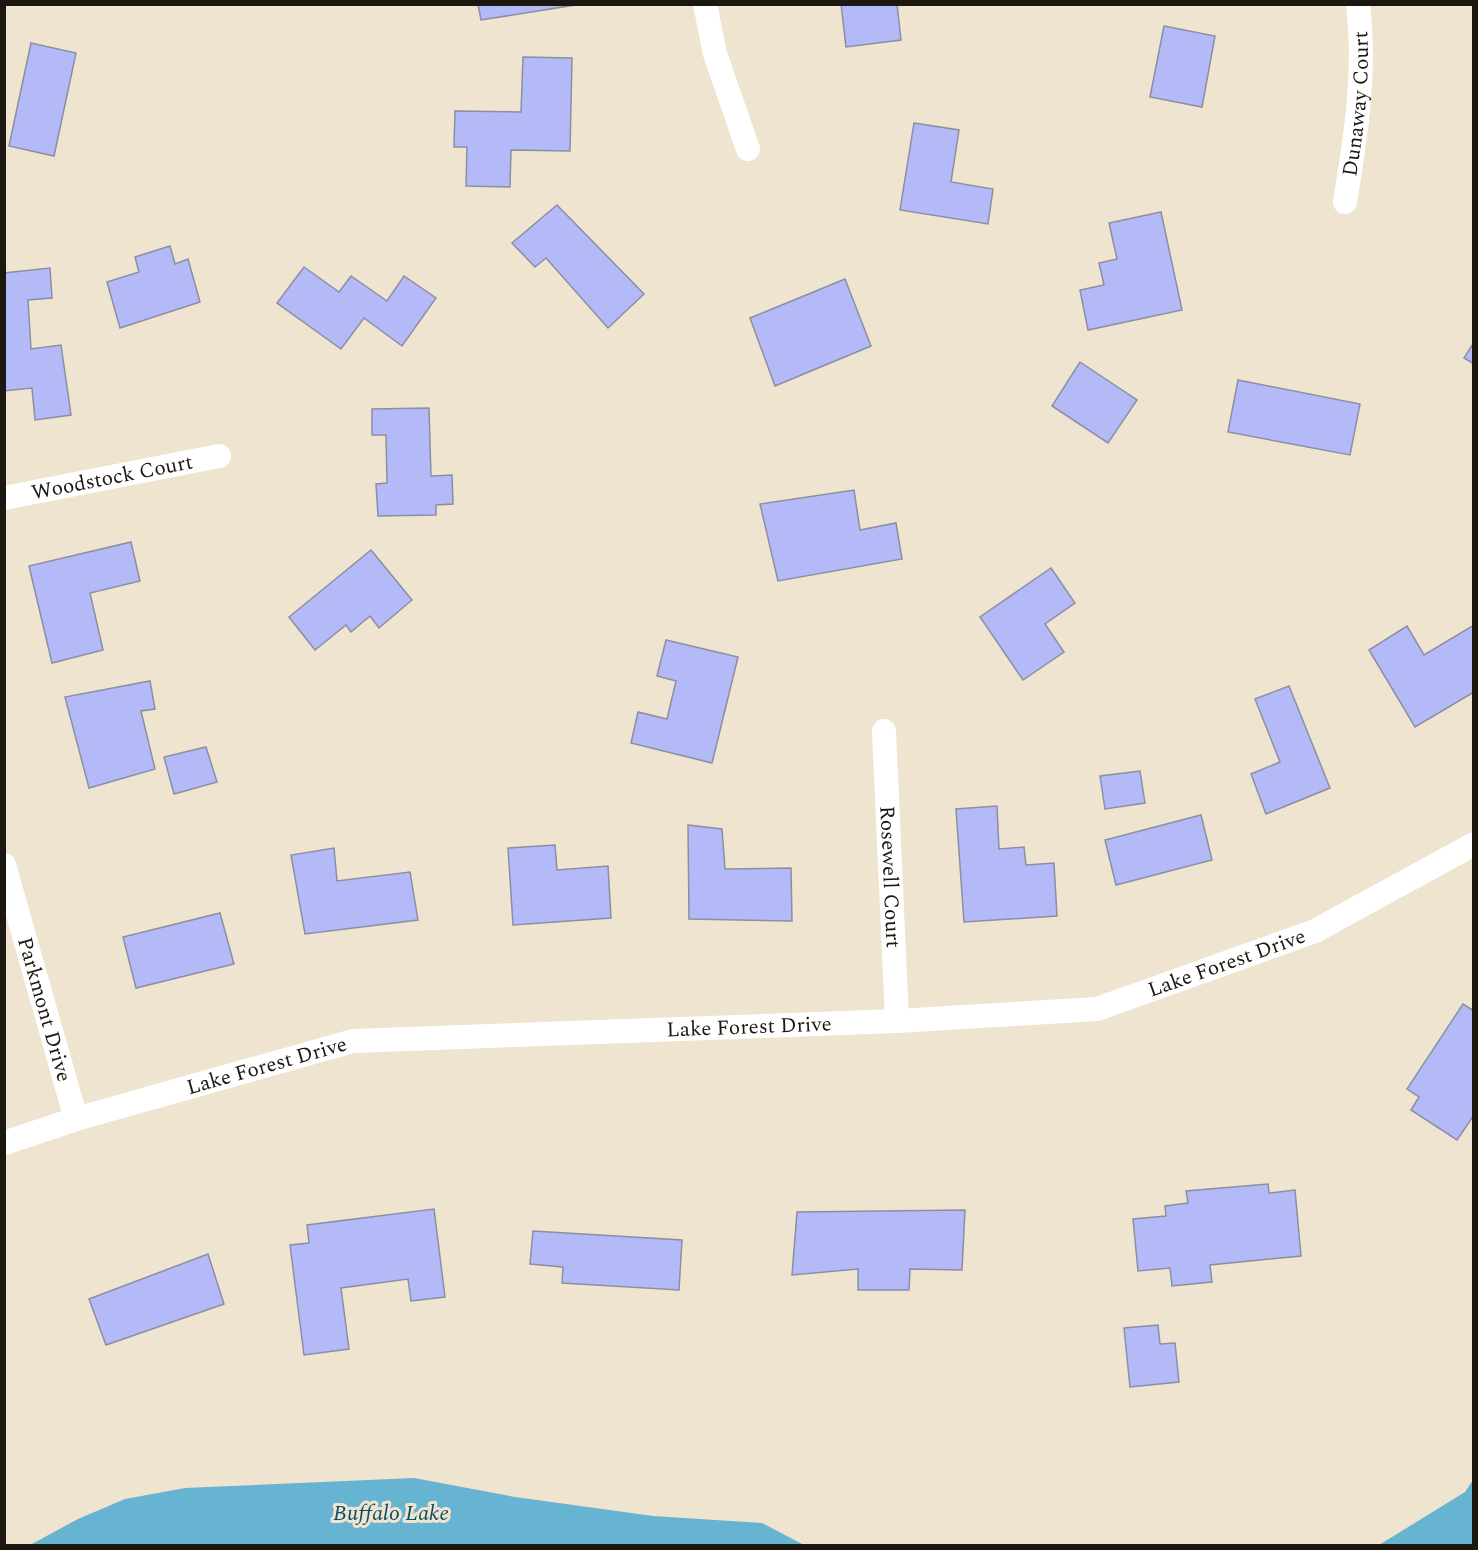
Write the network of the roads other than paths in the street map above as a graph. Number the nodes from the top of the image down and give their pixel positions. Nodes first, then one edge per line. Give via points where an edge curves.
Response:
1 (705, 4) edge
2 (1358, 4) edge
3 (748, 149) dead end
4 (1345, 202) dead end
5 (219, 456) dead end
6 (4, 498) edge
7 (884, 731) dead end
8 (1473, 844) edge
9 (4, 865) edge
10 (897, 1021) junction
11 (76, 1119) junction
12 (4, 1143) edge

1 - 3 street via 715,54
2 - 4 street, Dunaway Court via 1360,108
5 - 6 street, Woodstock Court
7 - 10 street, Rosewell Court
8 - 10 street, Lake Forest Drive via 1315,931 1097,1009
9 - 11 street, Parkmont Drive
10 - 11 street, Lake Forest Drive via 353,1041
11 - 12 street, Lake Forest Drive

